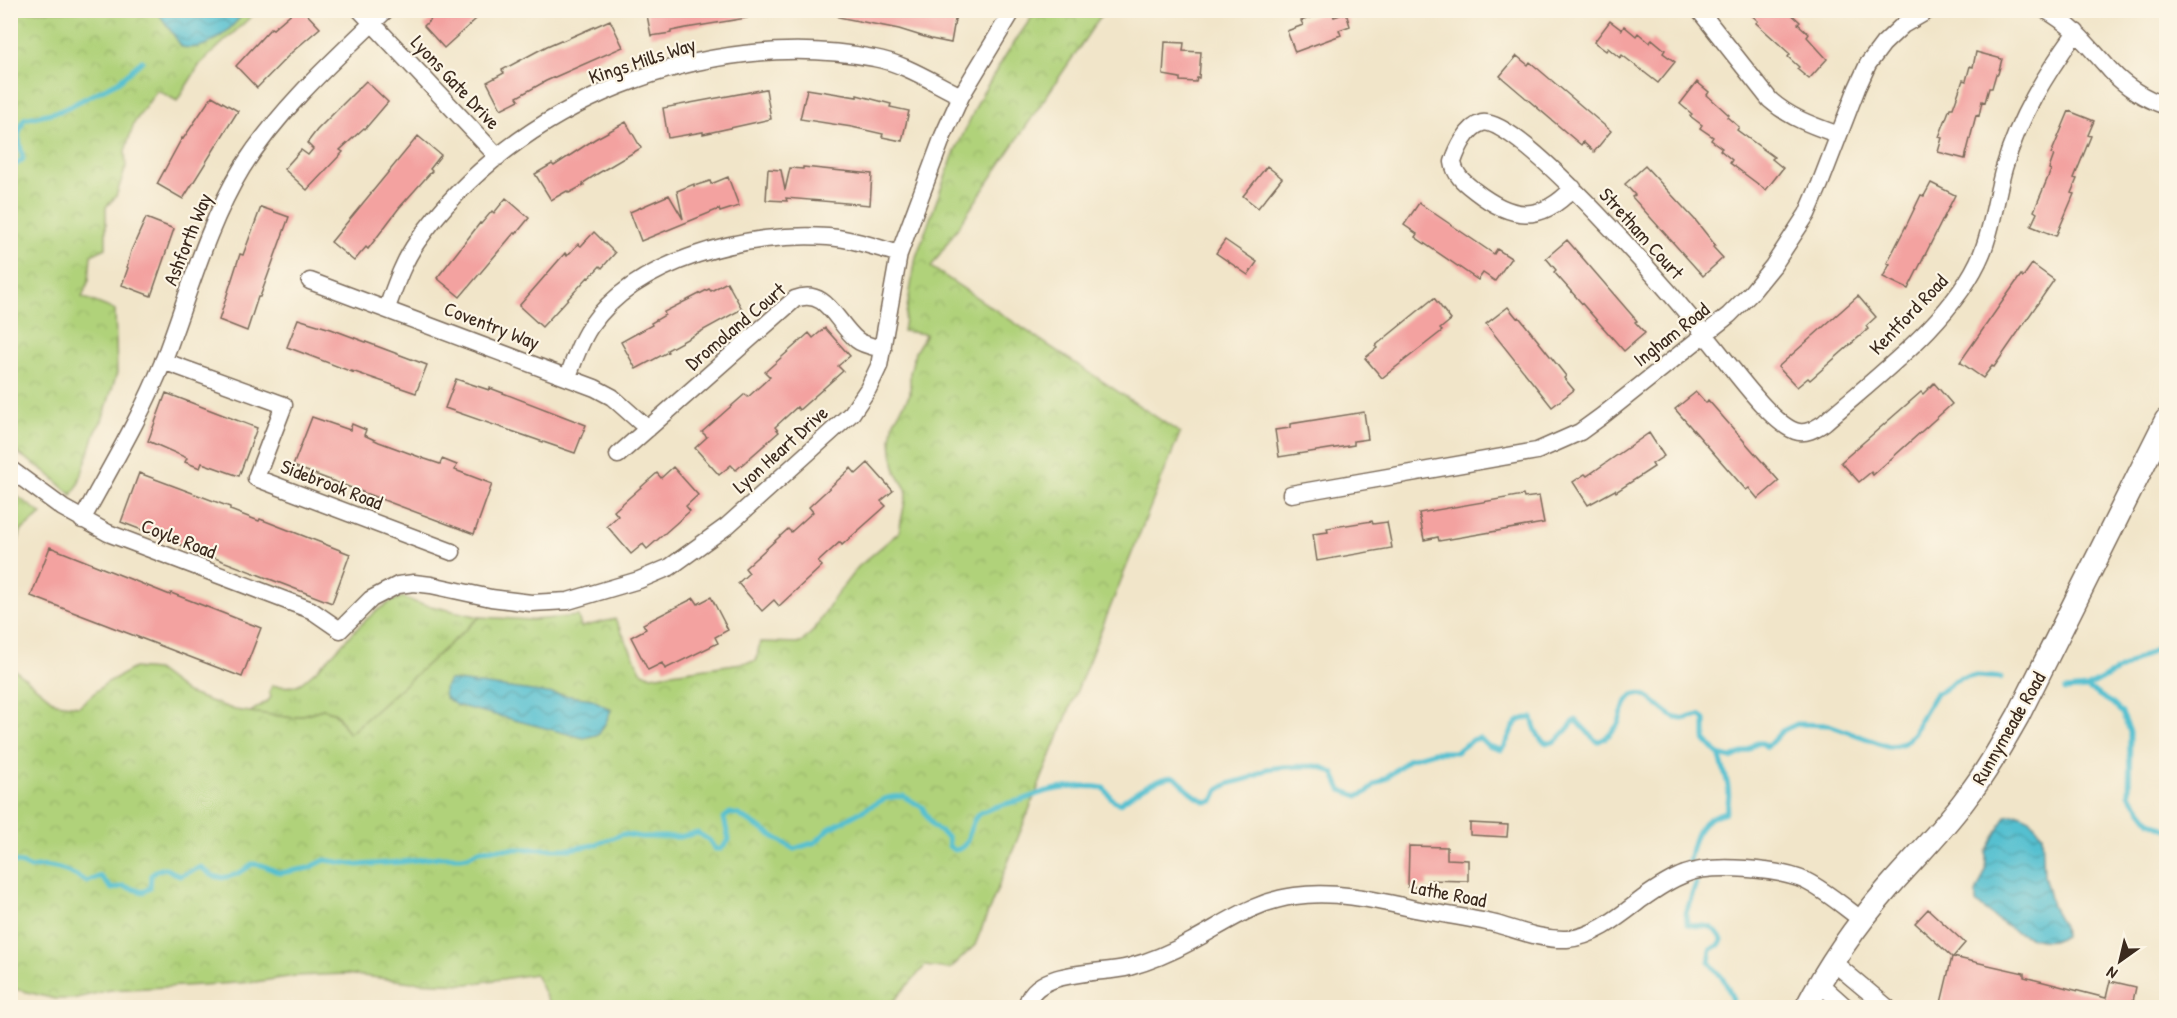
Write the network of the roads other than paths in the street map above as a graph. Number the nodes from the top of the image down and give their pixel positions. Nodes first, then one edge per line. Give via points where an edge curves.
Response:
1 (360, 10) edge
2 (386, 10) edge
3 (1013, 10) edge
4 (1699, 10) edge
5 (1929, 10) edge
6 (2045, 10) edge
7 (372, 24) junction
8 (2076, 32) junction
9 (961, 96) junction
10 (2166, 106) edge
11 (1839, 135) junction
12 (498, 157) junction
13 (1573, 188) junction
14 (899, 254) junction
15 (310, 280) dead end
16 (387, 308) junction
17 (1704, 333) junction
18 (883, 350) junction
19 (163, 361) junction
20 (568, 377) junction
21 (2166, 420) edge
22 (648, 429) junction
23 (618, 455) dead end
24 (10, 469) edge
25 (1292, 494) dead end
26 (82, 520) junction
27 (452, 552) dead end
28 (340, 630) joint
29 (1862, 920) junction
30 (1833, 962) junction
31 (1819, 982) junction
32 (1026, 1008) edge
33 (1806, 1008) edge
34 (1847, 1008) edge
35 (1888, 1008) edge

1 - 7 street, Lyons Gate Drive
2 - 7 street, Ashforth Way
3 - 9 street, Lyon Heart Drive
4 - 11 street via 1770,100 1796,118
5 - 11 street, Ingham Road via 1903,25 1868,64
6 - 8 street
7 - 12 street, Lyons Gate Drive
7 - 19 street, Ashforth Way via 279,115 242,169 224,200
8 - 10 street via 2131,88
8 - 17 street, Kentford Road via 2025,111 2003,171 1982,253 1967,281 1921,336 1824,423 1798,433 1785,427
9 - 12 street, Kings Mills Way via 876,58 824,51 740,54 667,69 596,96
9 - 14 street, Lyon Heart Drive
11 - 17 street, Ingham Road via 1793,238 1751,293
12 - 16 street, Kings Mills Way via 454,198 417,243
13 - 13 street, Stretham Court via 1494,123 1475,126 1453,162 1466,184 1492,204 1515,213 1550,208
13 - 17 street, Stretham Court
14 - 18 street, Lyon Heart Drive
14 - 20 street via 859,242 796,236 726,245 693,256 628,289 605,308 578,348
15 - 16 street, Coventry Way
16 - 20 street, Coventry Way
17 - 25 street, Ingham Road via 1602,416 1557,443 1538,450
18 - 22 street, Dromoland Court via 858,341 823,301 804,296 784,307
18 - 28 street, Lyon Heart Drive via 868,389 852,413 726,526 670,567 568,601 531,603 431,585 398,585 371,599
19 - 26 street, Ashforth Way
19 - 27 street, Sidebrook Road via 284,405 256,478
20 - 22 street, Coventry Way via 612,397
21 - 29 street, Runnymeade Road via 1993,760 1939,833
22 - 23 street, Dromoland Court
24 - 26 street, Coyle Road
26 - 28 street, Coyle Road via 137,545 311,610
29 - 30 street, Runnymeade Road
29 - 32 street, Lathe Road via 1793,876 1721,869 1686,873 1591,933 1570,939 1550,939 1365,897 1294,896 1263,903 1233,916 1157,958 1126,968 1050,981 1035,990
30 - 31 street, Runnymeade Road
30 - 35 street
31 - 33 street, Runnymeade Road
31 - 34 street

